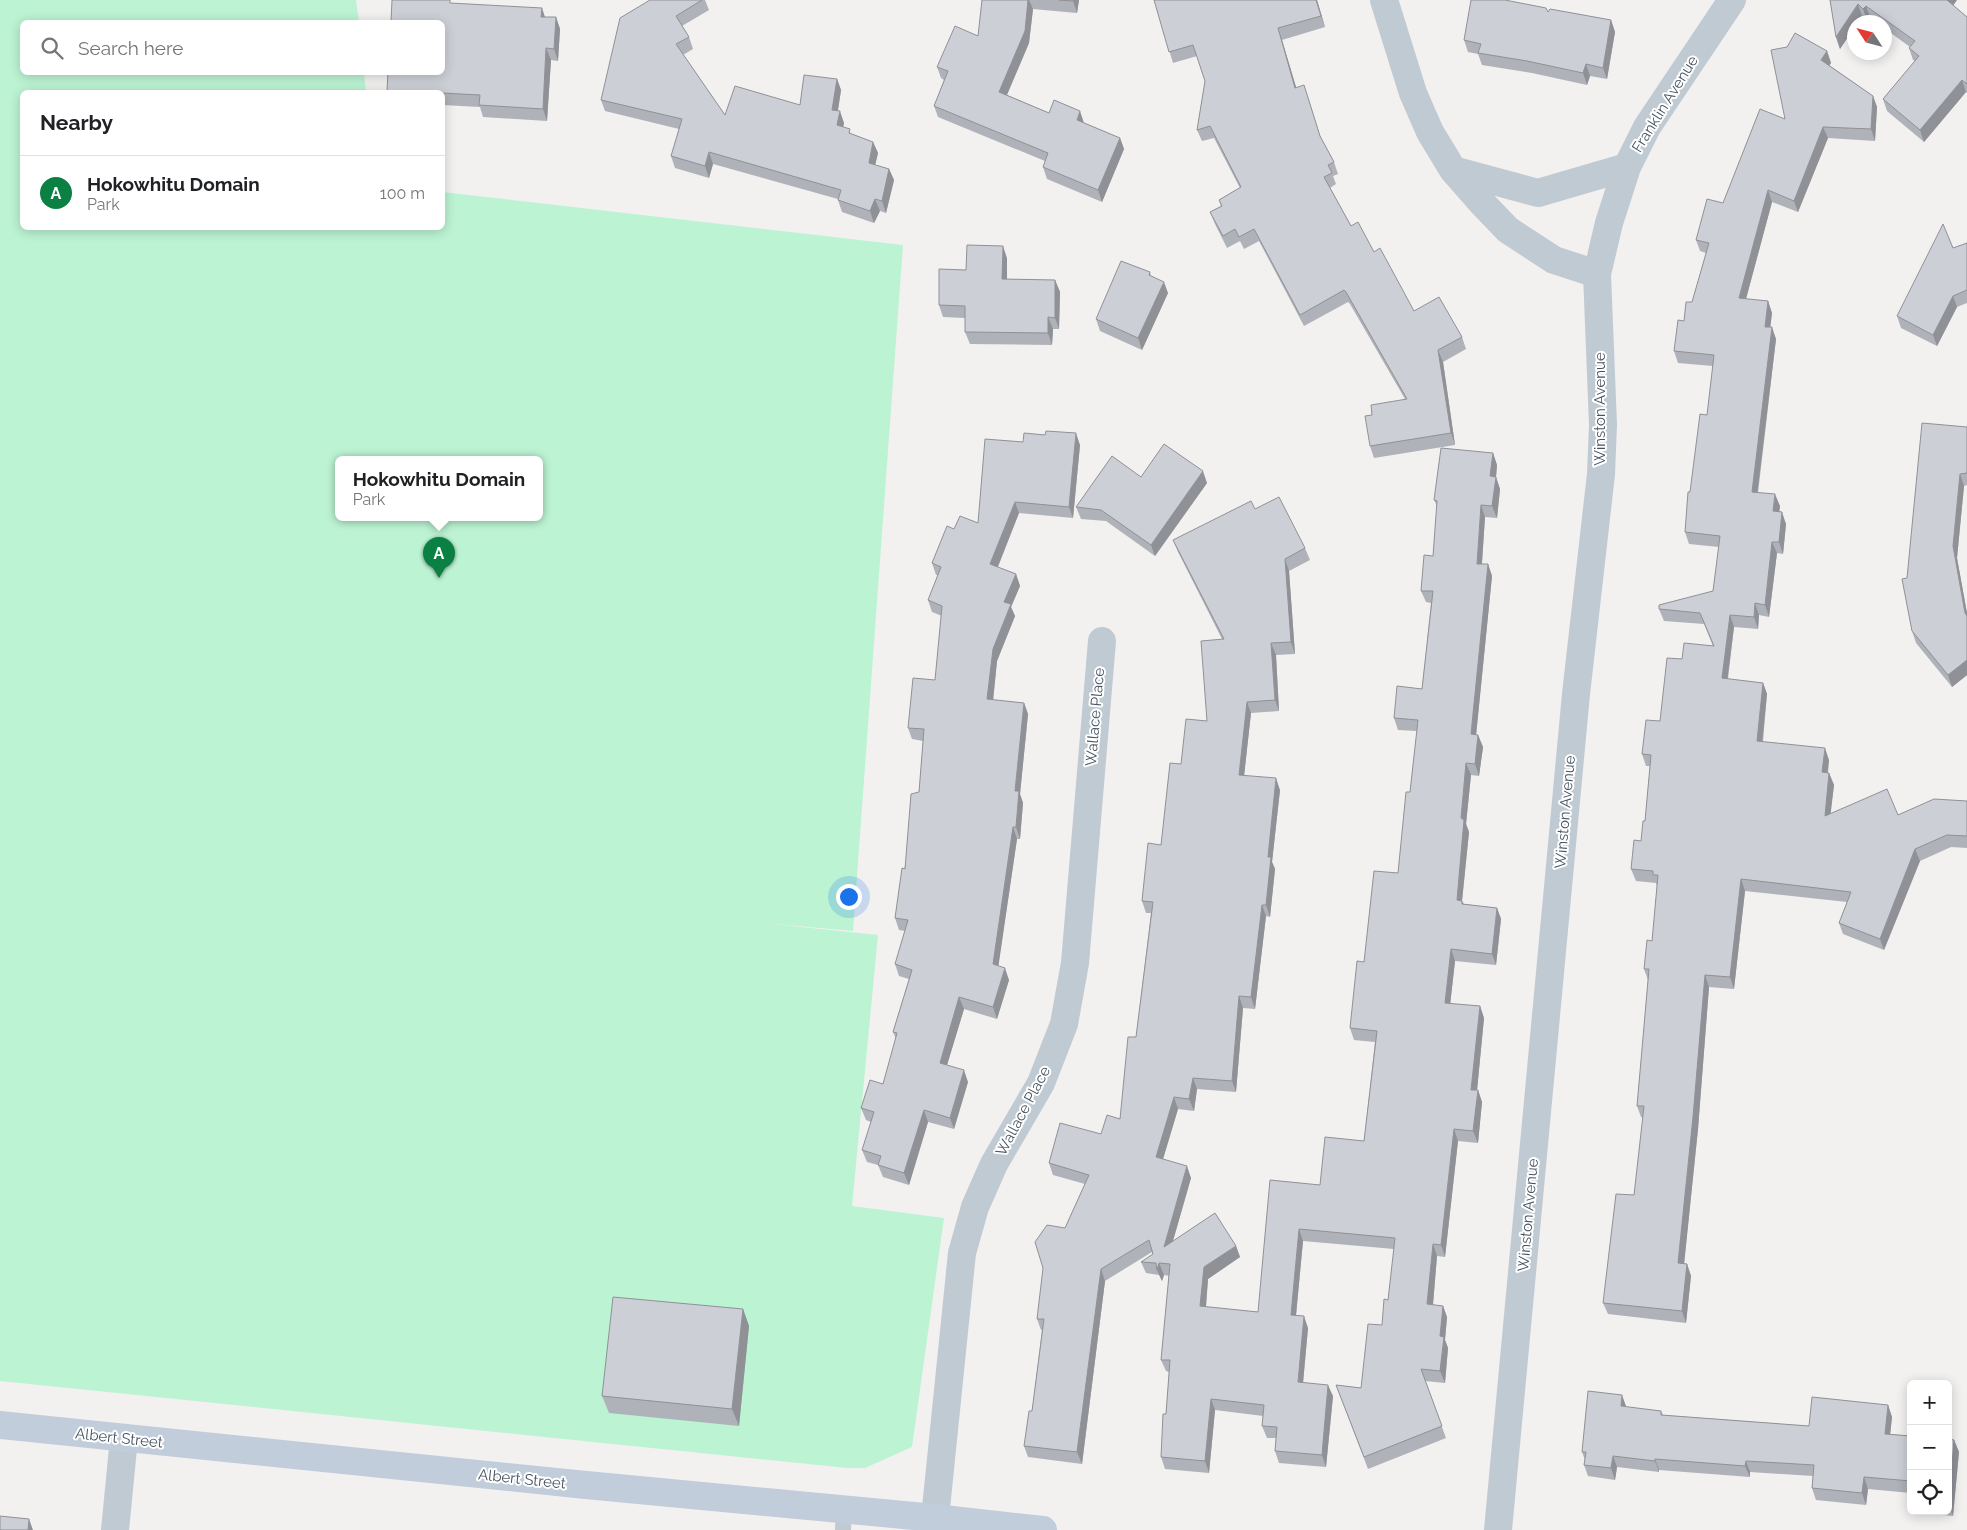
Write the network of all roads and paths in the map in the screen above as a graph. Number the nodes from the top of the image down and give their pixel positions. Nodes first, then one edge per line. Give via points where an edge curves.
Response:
1 (1384, 0) edge
2 (1732, 0) edge
3 (1627, 168) junction
4 (1453, 170) junction
5 (1597, 274) junction
6 (1102, 641) dead end
7 (0, 1425) edge
8 (124, 1438) junction
9 (935, 1518) junction
10 (843, 1519) edge
11 (115, 1530) edge
12 (1043, 1530) edge
13 (1498, 1530) edge

1 - 4 street via 1413,93 1430,132
2 - 3 street, Franklin Avenue via 1647,128
3 - 4 street via 1538,193
3 - 5 street, Franklin Avenue
4 - 5 street via 1508,230 1554,260
5 - 13 street, Winston Avenue via 1603,400 1601,474 1576,694
6 - 9 street, Wallace Place via 1075,962 1064,1024 1041,1083 994,1164 975,1207 962,1253
7 - 8 main road, Albert Street
8 - 10 main road, Albert Street via 596,1486
8 - 11 street
9 - 10 main road, Albert Street
9 - 12 main road, Albert Street

